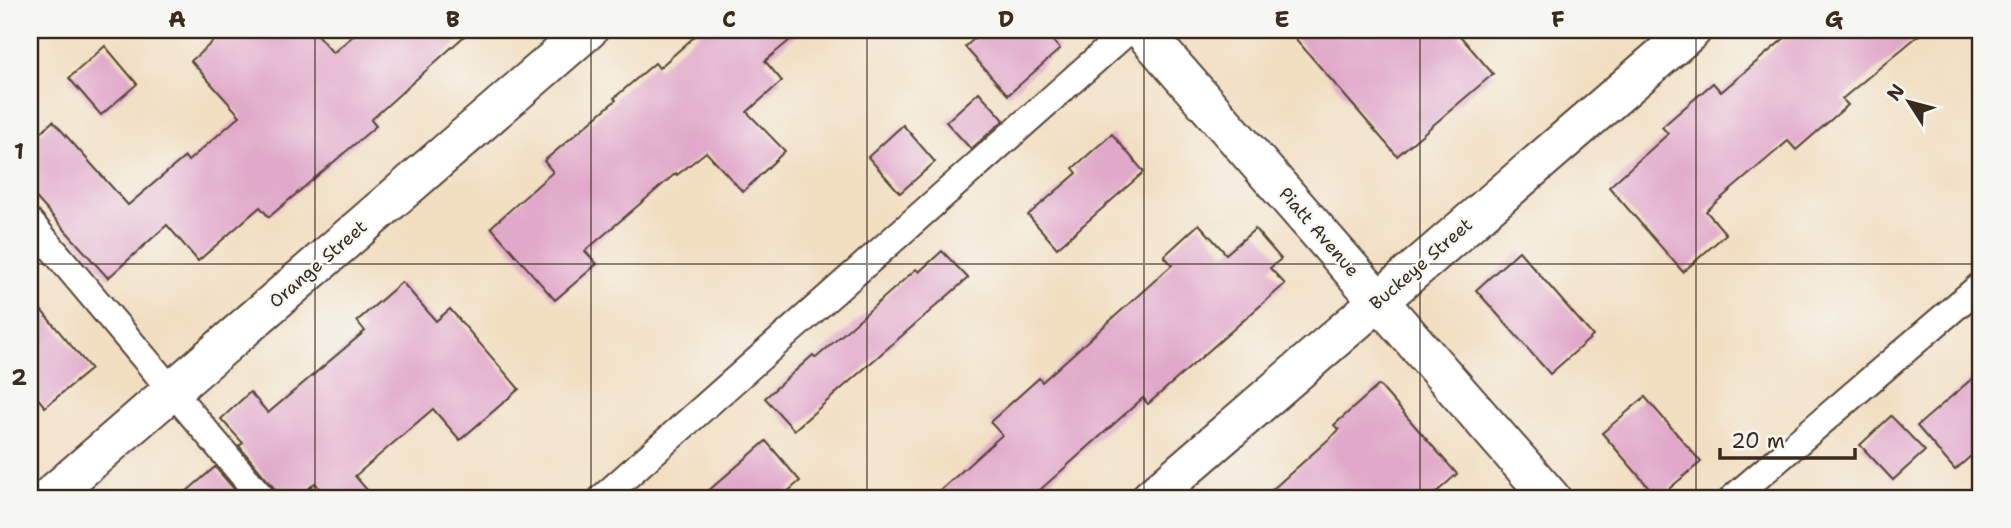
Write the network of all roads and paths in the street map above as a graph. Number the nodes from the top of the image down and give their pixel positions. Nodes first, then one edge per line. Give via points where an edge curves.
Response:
1 (588, 30) edge
2 (1129, 30) edge
3 (1142, 30) edge
4 (1692, 30) edge
5 (30, 222) edge
6 (1981, 285) edge
7 (1379, 300) junction
8 (171, 392) junction
9 (48, 498) edge
10 (262, 498) edge
11 (602, 498) edge
12 (1151, 498) edge
13 (1551, 498) edge
14 (1733, 498) edge

1 - 8 street, Orange Street
2 - 11 lane
3 - 7 street, Piatt Avenue
4 - 7 street, Buckeye Street
5 - 8 lane
6 - 14 lane
7 - 12 street, Buckeye Street
7 - 13 street, Piatt Avenue
8 - 9 street, Orange Street
8 - 10 lane

